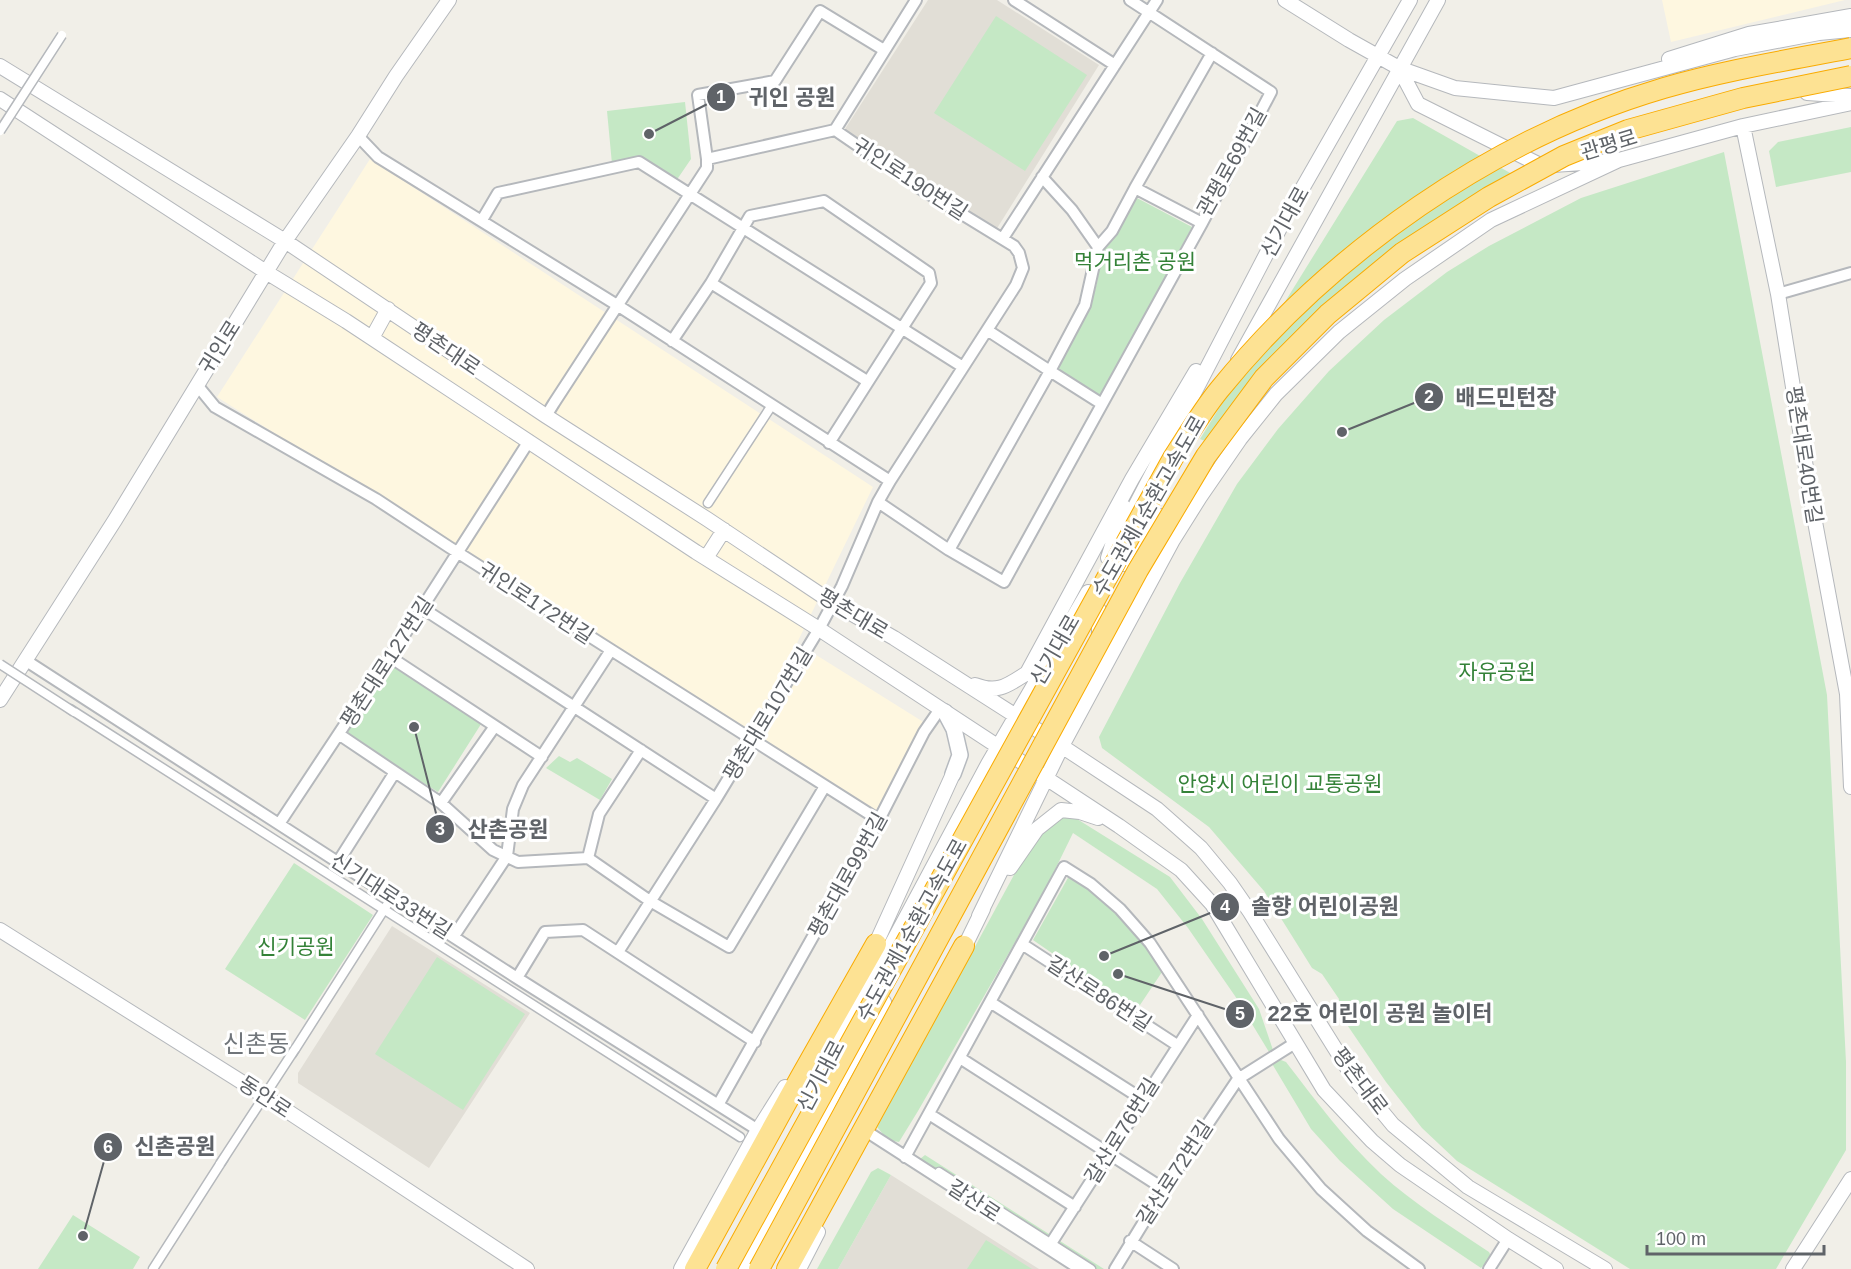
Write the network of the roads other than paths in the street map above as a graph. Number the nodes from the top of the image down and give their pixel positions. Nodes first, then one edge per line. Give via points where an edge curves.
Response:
1 (449, 0) edge
2 (916, 0) edge
3 (1014, 0) edge
4 (1130, 0) edge
5 (1157, 0) edge
6 (1285, 0) edge
7 (1410, 0) edge
8 (1438, 0) edge
9 (1149, 12) junction
10 (1851, 16) edge
11 (1851, 23) edge
12 (1851, 30) edge
13 (1819, 33) junction
14 (62, 35) dead end
15 (1851, 48) edge
16 (884, 50) junction
17 (1212, 53) junction
18 (1379, 57) junction
19 (1114, 65) junction
20 (0, 66) edge
21 (1399, 68) junction
22 (1851, 76) edge
23 (1851, 84) edge
24 (1807, 93) junction
25 (1851, 96) edge
26 (1554, 98) junction
27 (0, 99) edge
28 (1851, 104) edge
29 (1743, 126) junction
30 (835, 130) junction
31 (0, 131) edge
32 (358, 136) junction
33 (707, 159) junction
34 (1619, 160) junction
35 (1542, 166) junction
36 (1042, 177) junction
37 (1135, 188) junction
38 (689, 193) junction
39 (482, 220) junction
40 (1202, 224) junction
41 (1282, 224) junction
42 (744, 227) junction
43 (1003, 238) junction
44 (285, 241) junction
45 (1098, 247) junction
46 (266, 272) junction
47 (1851, 273) edge
48 (711, 283) junction
49 (1778, 294) junction
50 (617, 304) junction
51 (388, 309) junction
52 (901, 327) junction
53 (987, 330) junction
54 (372, 338) junction
55 (672, 340) junction
56 (963, 368) junction
57 (1050, 371) junction
58 (867, 381) junction
59 (197, 385) junction
60 (1102, 404) junction
61 (772, 405) junction
62 (546, 416) junction
63 (529, 441) junction
64 (829, 443) junction
65 (1132, 479) junction
66 (890, 481) junction
67 (878, 502) junction
68 (708, 503) dead end
69 (724, 530) junction
70 (949, 550) junction
71 (457, 552) junction
72 (706, 558) junction
73 (1108, 558) junction
74 (1124, 564) junction
75 (832, 603) junction
76 (423, 608) junction
77 (1099, 610) junction
78 (819, 630) junction
79 (611, 650) junction
80 (390, 657) junction
81 (25, 660) junction
82 (0, 664) edge
83 (957, 678) junction
84 (1098, 680) junction
85 (37, 688) dead end
86 (1849, 694) edge
87 (0, 700) edge
88 (574, 706) junction
89 (943, 711) junction
90 (74, 712) junction
91 (1016, 716) junction
92 (495, 726) junction
93 (1034, 727) junction
94 (340, 735) junction
95 (753, 739) junction
96 (1062, 746) junction
97 (998, 747) junction
98 (641, 750) junction
99 (542, 757) junction
100 (1017, 759) junction
101 (395, 772) junction
102 (953, 774) joint
103 (983, 774) junction
104 (1046, 778) junction
105 (825, 786) junction
106 (1851, 787) edge
107 (716, 799) junction
108 (441, 803) junction
109 (879, 819) junction
110 (279, 824) junction
111 (1119, 826) junction
112 (507, 856) junction
113 (588, 858) junction
114 (338, 862) junction
115 (392, 897) junction
116 (650, 901) junction
117 (384, 910) junction
118 (979, 916) junction
119 (0, 930) edge
120 (454, 936) junction
121 (876, 944) junction
122 (1022, 944) junction
123 (964, 946) junction
124 (618, 952) junction
125 (517, 978) junction
126 (990, 1002) junction
127 (1198, 1015) junction
128 (755, 1042) junction
129 (1295, 1043) junction
130 (1177, 1045) junction
131 (295, 1049) junction
132 (960, 1058) junction
133 (1238, 1079) junction
134 (275, 1083) dead end
135 (1142, 1099) junction
136 (718, 1105) junction
137 (929, 1114) junction
138 (252, 1115) dead end
139 (758, 1130) junction
140 (869, 1133) junction
141 (740, 1137) dead end
142 (906, 1154) junction
143 (1109, 1154) junction
144 (220, 1164) junction
145 (1851, 1179) edge
146 (1164, 1189) junction
147 (1075, 1207) junction
148 (1508, 1239) junction
149 (1130, 1241) junction
150 (1049, 1246) junction
151 (153, 1269) edge
152 (527, 1269) edge
153 (681, 1269) edge
154 (695, 1269) edge
155 (718, 1269) edge
156 (726, 1269) edge
157 (746, 1269) edge
158 (759, 1269) edge
159 (787, 1269) edge
160 (799, 1269) edge
161 (1080, 1269) edge
162 (1091, 1269) edge
163 (1115, 1269) edge
164 (1173, 1269) edge
165 (1419, 1269) edge
166 (1489, 1269) edge
167 (1556, 1269) edge
168 (1605, 1269) edge
169 (1794, 1269) edge

1 - 32 street, 귀인로
2 - 16 street
3 - 19 street
4 - 9 street, 관평로69번길
5 - 9 street
6 - 18 street
7 - 18 street, 신기대로
8 - 21 street, 신기대로
9 - 17 street, 관평로69번길
9 - 19 street
10 - 26 street via 1716,43
11 - 13 street
12 - 13 street
13 - 26 street via 1735,50
14 - 31 street, bridge
15 - 156 highway, 수도권제1순환고속도로, bridge via 1663,88 1530,141 1389,226 1272,331 1218,391 1173,458
16 - 30 street
16 - 33 street via 820,11 775,81 698,95
17 - 37 street
17 - 40 street, 관평로69번길 via 1271,92
18 - 21 street
18 - 41 street, 신기대로
19 - 36 street
20 - 44 street, 평촌대로
21 - 26 street via 1455,88
21 - 35 street via 1418,104
21 - 74 street, 신기대로
22 - 158 highway, 수도권제1순환고속도로, bridge via 1743,98 1628,130 1564,156 1489,197 1402,253 1328,314 1264,378 1206,456 1138,570
23 - 24 street, 관평로
24 - 25 street
24 - 35 street, 관평로 via 1646,133
27 - 46 street, 평촌대로
28 - 29 street
29 - 34 street
29 - 49 street, 평촌대로40번길
30 - 33 street, 귀인로190번길
30 - 43 street, 귀인로190번길 via 921,189
32 - 39 street via 378,157
32 - 44 street, 귀인로
33 - 38 street via 707,168
34 - 35 street
34 - 84 street via 1491,220 1405,279 1339,332 1276,394 1240,439 1173,540
35 - 74 street via 1396,264 1326,323 1263,387
36 - 43 street
36 - 45 street
37 - 40 street, 관평로69번길
37 - 45 street via 1113,231
38 - 39 street via 639,162 498,193
38 - 42 street
38 - 50 street
39 - 50 street
40 - 60 street
41 - 65 street
41 - 73 street, 신기대로
42 - 48 street
42 - 52 street
42 - 52 street via 750,216 824,201 929,273 931,283
43 - 53 street, 귀인로190번길 via 1019,253 1023,268
44 - 46 street, 귀인로
44 - 51 street, 평촌대로
45 - 57 street via 1085,305
46 - 54 street, 평촌대로
46 - 59 street, 귀인로
47 - 49 street
48 - 55 street
48 - 58 street
49 - 86 street, 평촌대로40번길 via 1813,511
50 - 55 street
50 - 62 street
51 - 54 street
51 - 62 street, 평촌대로
52 - 56 street
52 - 58 street
53 - 56 street, 귀인로190번길
53 - 57 street
54 - 63 street, 평촌대로
55 - 61 street
56 - 66 street, 귀인로190번길
57 - 60 street
57 - 70 street
58 - 64 street
59 - 71 street, 귀인로172번길 via 215,407 376,499
59 - 81 street, 귀인로
60 - 70 street via 1004,582
61 - 64 street
61 - 68 street
62 - 69 street, 평촌대로
63 - 71 street, 평촌대로127번길
63 - 72 street, 평촌대로
64 - 66 street
65 - 73 street
65 - 83 street via 1027,673 1005,687 987,690
66 - 67 street, 귀인로190번길
67 - 70 street
67 - 75 street, 귀인로190번길
69 - 72 street
69 - 75 street, 평촌대로
71 - 76 street, 평촌대로127번길
71 - 79 street, 귀인로172번길
72 - 78 street, 평촌대로
73 - 91 street, 신기대로
74 - 77 street, 신기대로
75 - 78 street, 평촌대로107번길
75 - 83 street, 평촌대로
76 - 80 street, 평촌대로127번길
76 - 88 street, 평촌대로107번길
77 - 84 street
77 - 93 street, 신기대로
78 - 89 street, 평촌대로
78 - 95 street, 평촌대로107번길
79 - 88 street
79 - 95 street, 귀인로172번길
80 - 92 street
80 - 94 street, 평촌대로127번길
81 - 87 street, 귀인로
81 - 110 street, 신기대로33번길
82 - 90 street, bridge
83 - 91 street, 평촌대로
84 - 96 street
85 - 90 street
86 - 106 street, 평촌대로40번길
88 - 98 street, 평촌대로107번길
88 - 99 street
89 - 97 street, 평촌대로
89 - 102 main road via 954,729 960,755
89 - 109 street, 평촌대로99번길 via 924,732
90 - 117 street
91 - 93 street, 평촌대로
91 - 97 street, 신기대로
92 - 99 street
92 - 108 street
93 - 96 street, 평촌대로
93 - 100 street, 신기대로
94 - 101 street, 평촌대로127번길
94 - 110 street
95 - 105 street, 귀인로172번길
95 - 107 street, 평촌대로107번길
96 - 104 street
96 - 168 street, 평촌대로 via 1157,809 1201,848 1250,912 1351,1074 1393,1125 1468,1187
97 - 100 street, 평촌대로
97 - 103 street, 신기대로
98 - 107 street, 평촌대로107번길
98 - 113 street via 599,814
99 - 112 street via 513,809
100 - 104 street, 평촌대로
100 - 157 street, 신기대로 via 833,1095
101 - 108 street, 평촌대로127번길
101 - 114 street
102 - 121 street
103 - 121 street
103 - 155 street, 신기대로
104 - 111 street, 평촌대로
104 - 118 street
105 - 109 street, 귀인로172번길
105 - 116 street via 729,947
107 - 116 street, 평촌대로107번길
108 - 112 street, 평촌대로127번길 via 494,850
109 - 128 street, 평촌대로99번길
110 - 114 street, 신기대로33번길
111 - 118 street via 1080,812 1061,810 1037,829
111 - 129 street, 평촌대로 via 1181,870 1212,904
112 - 113 street, 평촌대로127번길 via 518,862
112 - 120 street
113 - 116 street
114 - 115 street, 신기대로33번길
115 - 117 street
115 - 120 street, 신기대로33번길
116 - 124 street, 평촌대로107번길
117 - 131 street
117 - 141 street
118 - 123 street
119 - 152 street, 동안로 via 272,1101
120 - 125 street, 신기대로33번길
121 - 139 street
121 - 154 highway
122 - 126 street, 갈산로86번길
122 - 127 street, 갈산로86번길 via 1064,867 1091,884 1136,925
122 - 130 street, 갈산로86번길
123 - 140 street via 921,1040
123 - 159 highway
124 - 125 street via 583,930 545,932
124 - 128 street
125 - 136 street, 신기대로33번길
126 - 132 street, 갈산로86번길
126 - 135 street
127 - 130 street, 갈산로76번길
127 - 133 street, 갈산로86번길
128 - 136 street, 평촌대로99번길
129 - 133 street
129 - 148 street, 평촌대로 via 1324,1090 1372,1141 1400,1165
130 - 135 street, 갈산로76번길
131 - 134 street
131 - 144 street, bridge
132 - 137 street, 갈산로86번길
132 - 143 street
133 - 146 street, 갈산로72번길
133 - 165 street, 갈산로86번길 via 1279,1140 1321,1189 1367,1231
135 - 143 street, 갈산로76번길
136 - 139 street, 신기대로33번길
137 - 142 street, 갈산로86번길
137 - 147 street
138 - 144 street
139 - 153 street
140 - 142 street, 갈산로
140 - 160 street
142 - 150 street, 갈산로
143 - 146 street
143 - 147 street, 갈산로76번길
144 - 151 street
145 - 169 street
146 - 149 street, 갈산로72번길
147 - 150 street, 갈산로76번길
148 - 166 street
148 - 167 street, 평촌대로
149 - 163 street, 갈산로72번길
149 - 164 street
150 - 161 street, 갈산로
150 - 162 street

